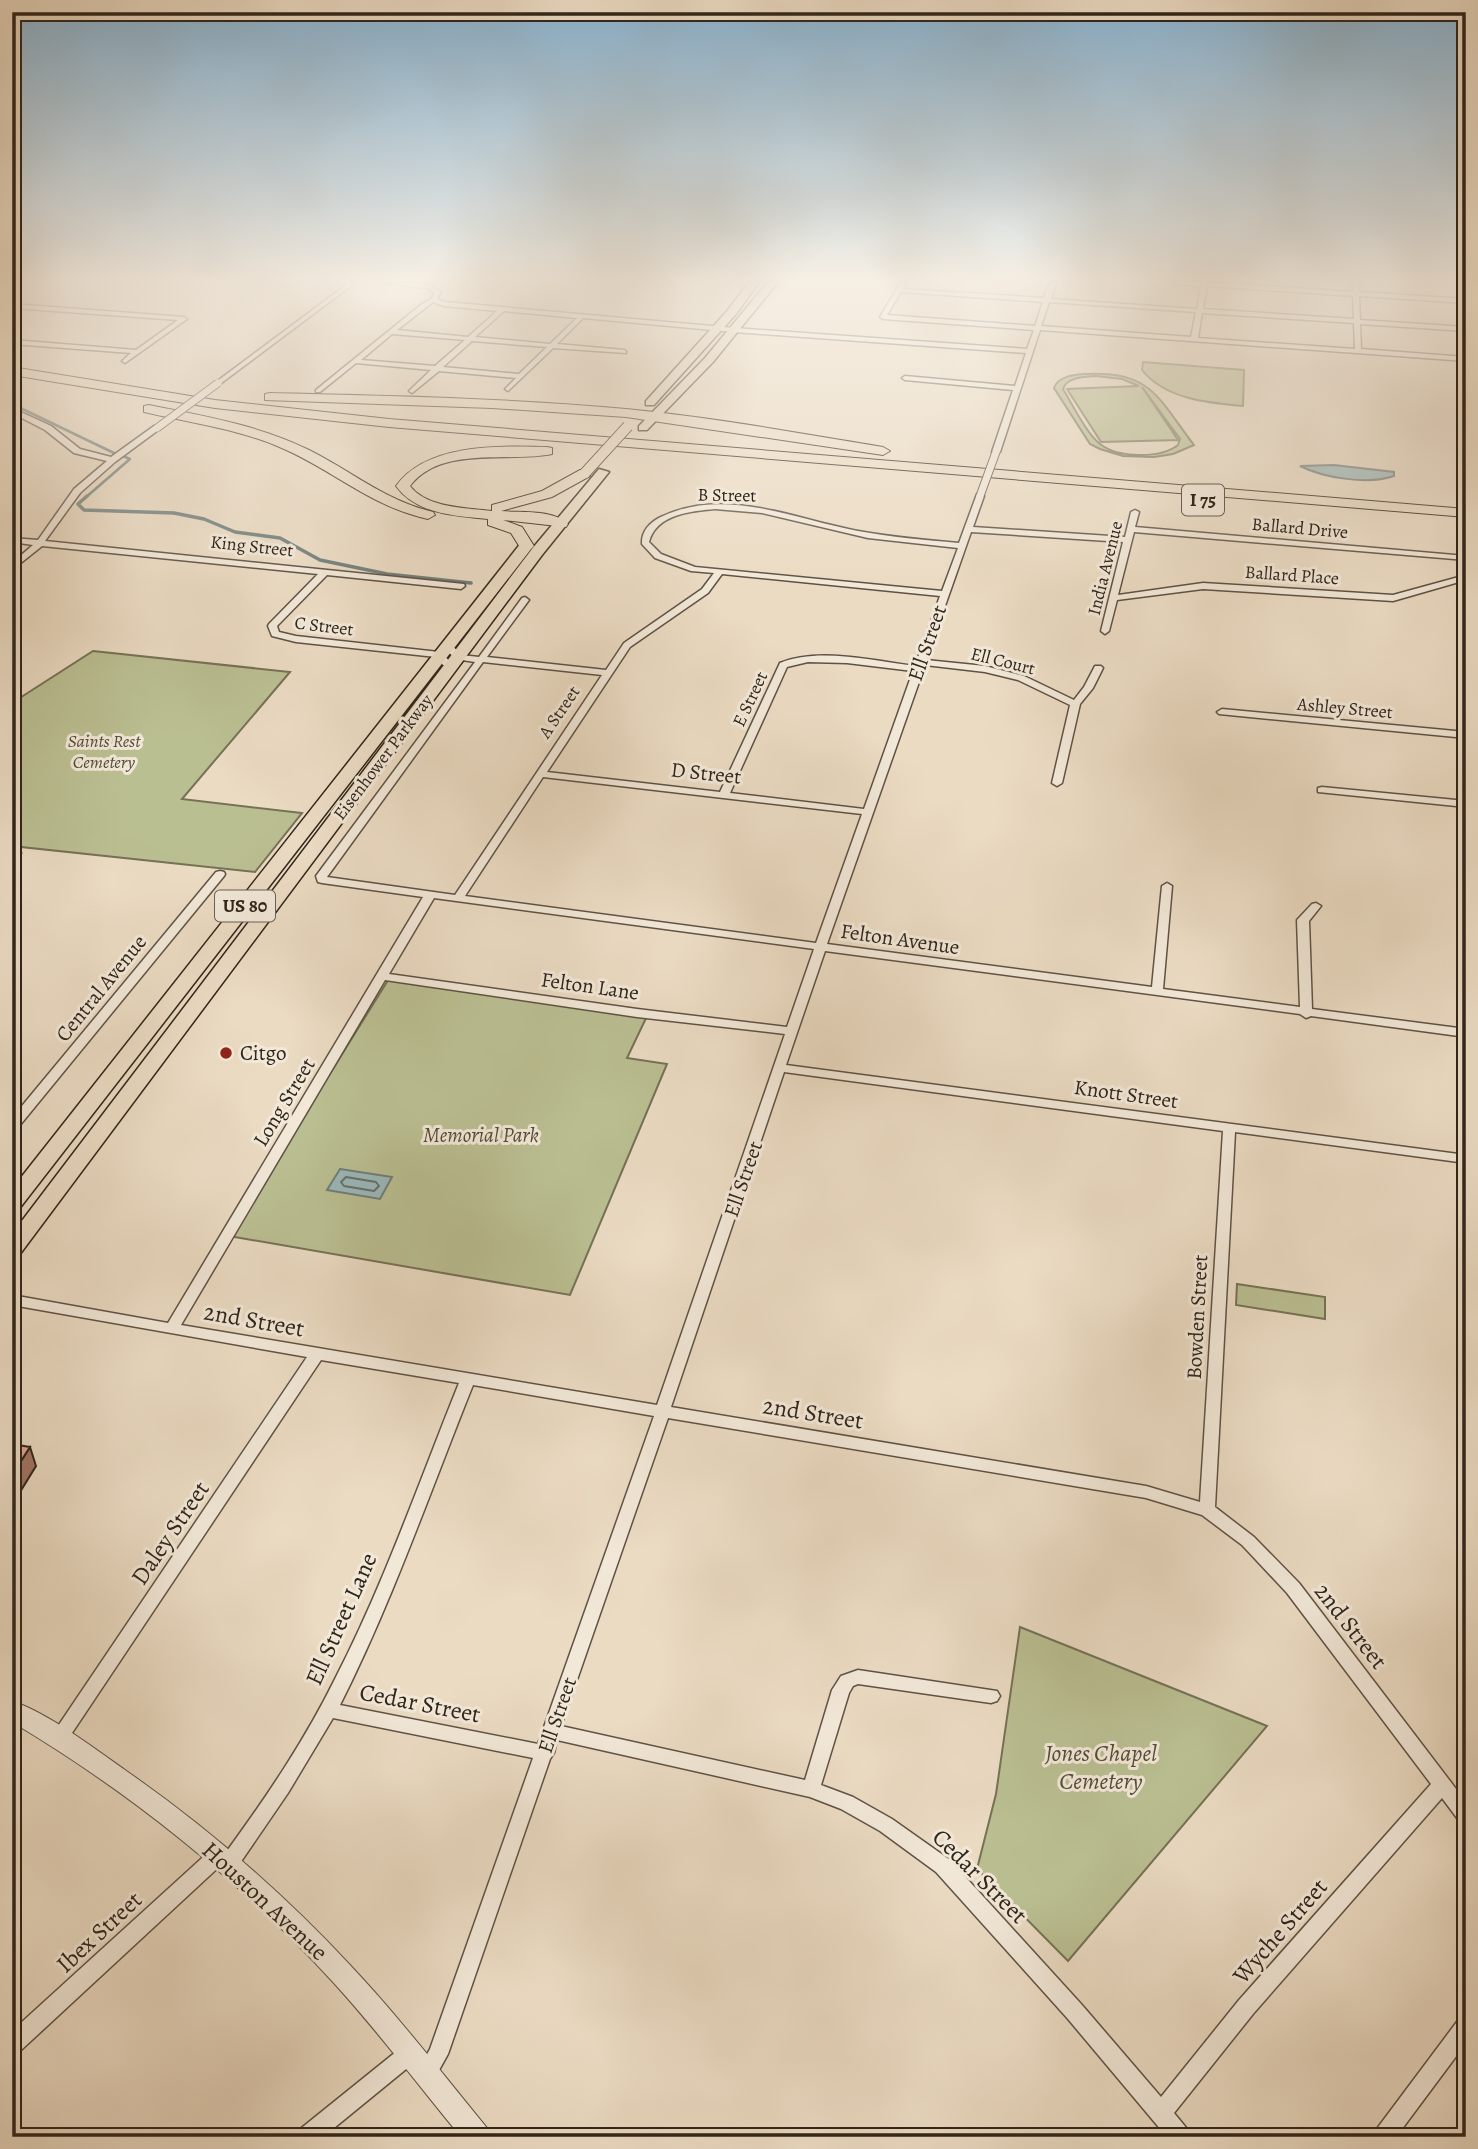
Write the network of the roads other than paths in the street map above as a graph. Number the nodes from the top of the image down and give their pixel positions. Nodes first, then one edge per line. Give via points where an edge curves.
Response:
1 (24, 382) edge
2 (83, 382) edge
3 (111, 382) edge
4 (219, 382) edge
5 (329, 382) edge
6 (421, 382) edge
7 (515, 382) edge
8 (669, 382) edge
9 (687, 382) edge
10 (953, 382) edge
11 (1020, 382) edge
12 (54, 388) junction
13 (1018, 388) junction
14 (412, 390) dead end
15 (508, 390) dead end
16 (318, 391) dead end
17 (654, 399) junction
18 (670, 401) junction
19 (12, 410) edge
20 (596, 411) junction
21 (645, 420) junction
22 (692, 421) junction
23 (112, 460) junction
24 (777, 464) junction
25 (585, 473) junction
26 (1147, 487) junction
27 (466, 511) junction
28 (1135, 512) dead end
29 (1466, 513) edge
30 (493, 522) junction
31 (1466, 522) edge
32 (550, 523) junction
33 (968, 528) junction
34 (1131, 529) junction
35 (12, 540) edge
36 (1127, 540) junction
37 (40, 542) junction
38 (526, 545) junction
39 (962, 546) junction
40 (1466, 558) edge
41 (12, 568) edge
42 (326, 571) junction
43 (719, 572) junction
44 (1466, 577) edge
45 (461, 586) dead end
46 (944, 594) junction
47 (1114, 598) junction
48 (525, 600) dead end
49 (1105, 631) dead end
50 (448, 656) junction
51 (481, 660) junction
52 (919, 666) junction
53 (1098, 668) dead end
54 (607, 673) junction
55 (1075, 704) junction
56 (1222, 712) dead end
57 (1466, 735) edge
58 (539, 774) junction
59 (1057, 783) dead end
60 (1322, 790) dead end
61 (724, 795) junction
62 (1466, 804) edge
63 (868, 812) junction
64 (220, 874) dead end
65 (1167, 886) dead end
66 (430, 895) junction
67 (458, 898) junction
68 (1316, 906) dead end
69 (820, 948) junction
70 (382, 976) junction
71 (1157, 993) junction
72 (1306, 1014) junction
73 (793, 1031) junction
74 (1466, 1033) edge
75 (781, 1068) junction
76 (12, 1127) edge
77 (1229, 1128) junction
78 (1466, 1159) edge
79 (12, 1204) edge
80 (12, 1249) edge
81 (12, 1300) edge
82 (172, 1328) junction
83 (317, 1354) junction
84 (468, 1379) junction
85 (663, 1410) junction
86 (1208, 1510) junction
87 (991, 1696) dead end
88 (12, 1710) edge
89 (328, 1710) junction
90 (551, 1731) junction
91 (60, 1737) junction
92 (545, 1753) junction
93 (1441, 1785) junction
94 (811, 1789) junction
95 (1466, 1816) edge
96 (224, 1858) junction
97 (1466, 2026) edge
98 (12, 2045) edge
99 (409, 2054) junction
100 (426, 2074) junction
101 (1161, 2113) junction
102 (306, 2137) edge
103 (478, 2137) edge
104 (1181, 2137) edge
105 (1383, 2137) edge

1 - 12 highway, I 75
2 - 26 highway, I 75 via 356,420
3 - 20 highway via 213,395
4 - 23 street, bridge
5 - 16 street
6 - 14 street
7 - 15 street
8 - 17 main road, Eisenhower Parkway / US 80
9 - 18 main road, Eisenhower Parkway / US 80
10 - 13 street
11 - 13 street, Ell Street
12 - 24 highway, I 75 via 366,429
12 - 30 highway via 267,438 304,453 402,510
13 - 33 street, Ell Street, bridge
17 - 20 highway
17 - 21 main road, Eisenhower Parkway / US 80
18 - 21 main road, Eisenhower Parkway / US 80
18 - 22 highway via 673,414
19 - 23 street via 77,451
20 - 21 highway
21 - 22 highway
21 - 25 main road, Eisenhower Parkway / US 80, bridge via 628,426
21 - 32 main road, Eisenhower Parkway / US 80 via 603,472
22 - 26 highway
23 - 37 street via 66,503
24 - 27 highway via 516,451 446,460 417,470 405,481 404,491 414,500
24 - 31 highway, I 75
25 - 27 highway via 538,497
25 - 32 main road, Eisenhower Parkway / US 80
26 - 29 highway, I 75
27 - 32 highway
28 - 34 street, India Avenue
30 - 32 highway
30 - 38 highway via 517,530
32 - 38 main road, Eisenhower Parkway / US 80
32 - 50 main road, Eisenhower Parkway / US 80
33 - 36 street
33 - 39 street, Ell Street
34 - 36 street, India Avenue
34 - 40 street, Ballard Drive
35 - 37 street, King Street
36 - 47 street, India Avenue
37 - 41 street
37 - 42 street, King Street
38 - 50 main road, Eisenhower Parkway / US 80
39 - 43 street, B Street via 871,536 741,507 684,511 654,524 646,534 645,542 658,556 680,566
39 - 46 street, Ell Street
42 - 45 street, King Street
42 - 50 street, C Street via 272,626 275,634
43 - 46 street, B Street
43 - 54 street, A Street via 710,586 627,645
44 - 47 street, Ballard Place via 1393,598 1203,586
46 - 52 street, Ell Street
47 - 49 street, India Avenue
48 - 51 street
50 - 51 street, C Street
50 - 79 main road, Eisenhower Parkway / US 80
50 - 80 main road, Eisenhower Parkway / US 80
51 - 54 street, C Street
51 - 66 street, Felton Avenue via 321,876 329,883
52 - 55 street, Ell Court via 985,669 1021,678
52 - 61 street, E Street via 813,658 788,661
52 - 63 street, Ell Street
53 - 55 street
54 - 58 street, A Street
55 - 59 street
56 - 57 street, Ashley Street
58 - 61 street, D Street
58 - 67 street, A Street
60 - 62 street
61 - 63 street, D Street
63 - 69 street, Ell Street
64 - 76 street, Central Avenue
65 - 71 street
66 - 67 street, Felton Avenue
66 - 70 street, Long Street
67 - 69 street, Felton Avenue
68 - 72 street via 1303,920
69 - 71 street, Felton Avenue
69 - 73 street, Ell Street
70 - 73 street, Felton Lane
70 - 82 street, Long Street
71 - 72 street, Felton Avenue
72 - 74 street, Felton Avenue
73 - 75 street, Ell Street
75 - 77 street, Knott Street
75 - 85 street, Ell Street
77 - 78 street, Knott Street
77 - 86 street, Bowden Street
81 - 82 street, 2nd Street
82 - 83 street, 2nd Street
83 - 84 street, 2nd Street
83 - 91 street, Daley Street
84 - 85 street, 2nd Street
84 - 89 street, Ell Street Lane via 356,1655
85 - 86 street, 2nd Street via 1157,1494
85 - 90 street, Ell Street
86 - 93 street, 2nd Street via 1248,1541 1293,1588
87 - 94 street via 858,1677 847,1681
88 - 91 street, Houston Avenue
89 - 92 street, Cedar Street
89 - 96 street, Ell Street Lane via 256,1826
90 - 92 street, Ell Street
90 - 94 street, Cedar Street
91 - 96 street, Houston Avenue
92 - 100 street, Ell Street via 438,2054
93 - 95 street, 2nd Street
93 - 101 street, Wyche Street via 1246,2007
94 - 101 street, Cedar Street via 886,1825 943,1866
96 - 98 street, Ibex Street
96 - 99 street, Houston Avenue via 343,1976
97 - 105 street
99 - 100 street, Houston Avenue
99 - 102 street
100 - 103 street, Houston Avenue
101 - 104 street, Cedar Street

